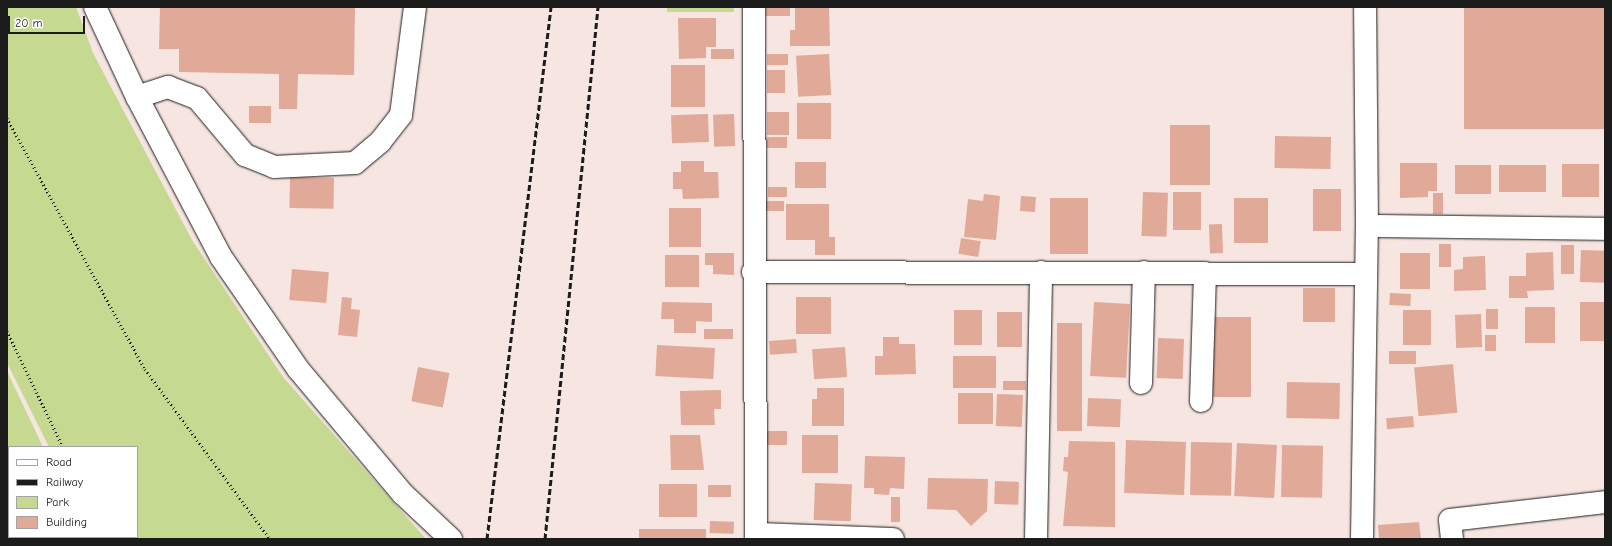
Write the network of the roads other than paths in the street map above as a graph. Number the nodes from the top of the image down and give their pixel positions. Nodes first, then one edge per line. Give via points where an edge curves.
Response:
1 (95, 7) edge
2 (414, 7) edge
3 (754, 7) edge
4 (1365, 7) edge
5 (137, 97) junction
6 (1367, 226) junction
7 (1605, 229) edge
8 (753, 272) junction
9 (1041, 272) junction
10 (1144, 272) junction
11 (1205, 273) junction
12 (1366, 274) junction
13 (1141, 382) dead end
14 (1201, 401) dead end
15 (1605, 502) edge
16 (1451, 530) edge
17 (757, 536) edge
18 (451, 539) edge
19 (893, 539) edge
20 (1036, 539) edge
21 (1362, 539) edge

1 - 5 street
2 - 5 street via 401,115 380,142 355,163 274,167 245,155 197,98 168,87
3 - 8 street
4 - 6 street
5 - 18 street via 221,257 298,369 403,494
6 - 7 street
6 - 12 street
8 - 9 street
8 - 17 street
9 - 10 street
9 - 20 street
10 - 11 street
10 - 13 street
11 - 12 street
11 - 14 street
12 - 21 street
15 - 16 street
17 - 19 street

